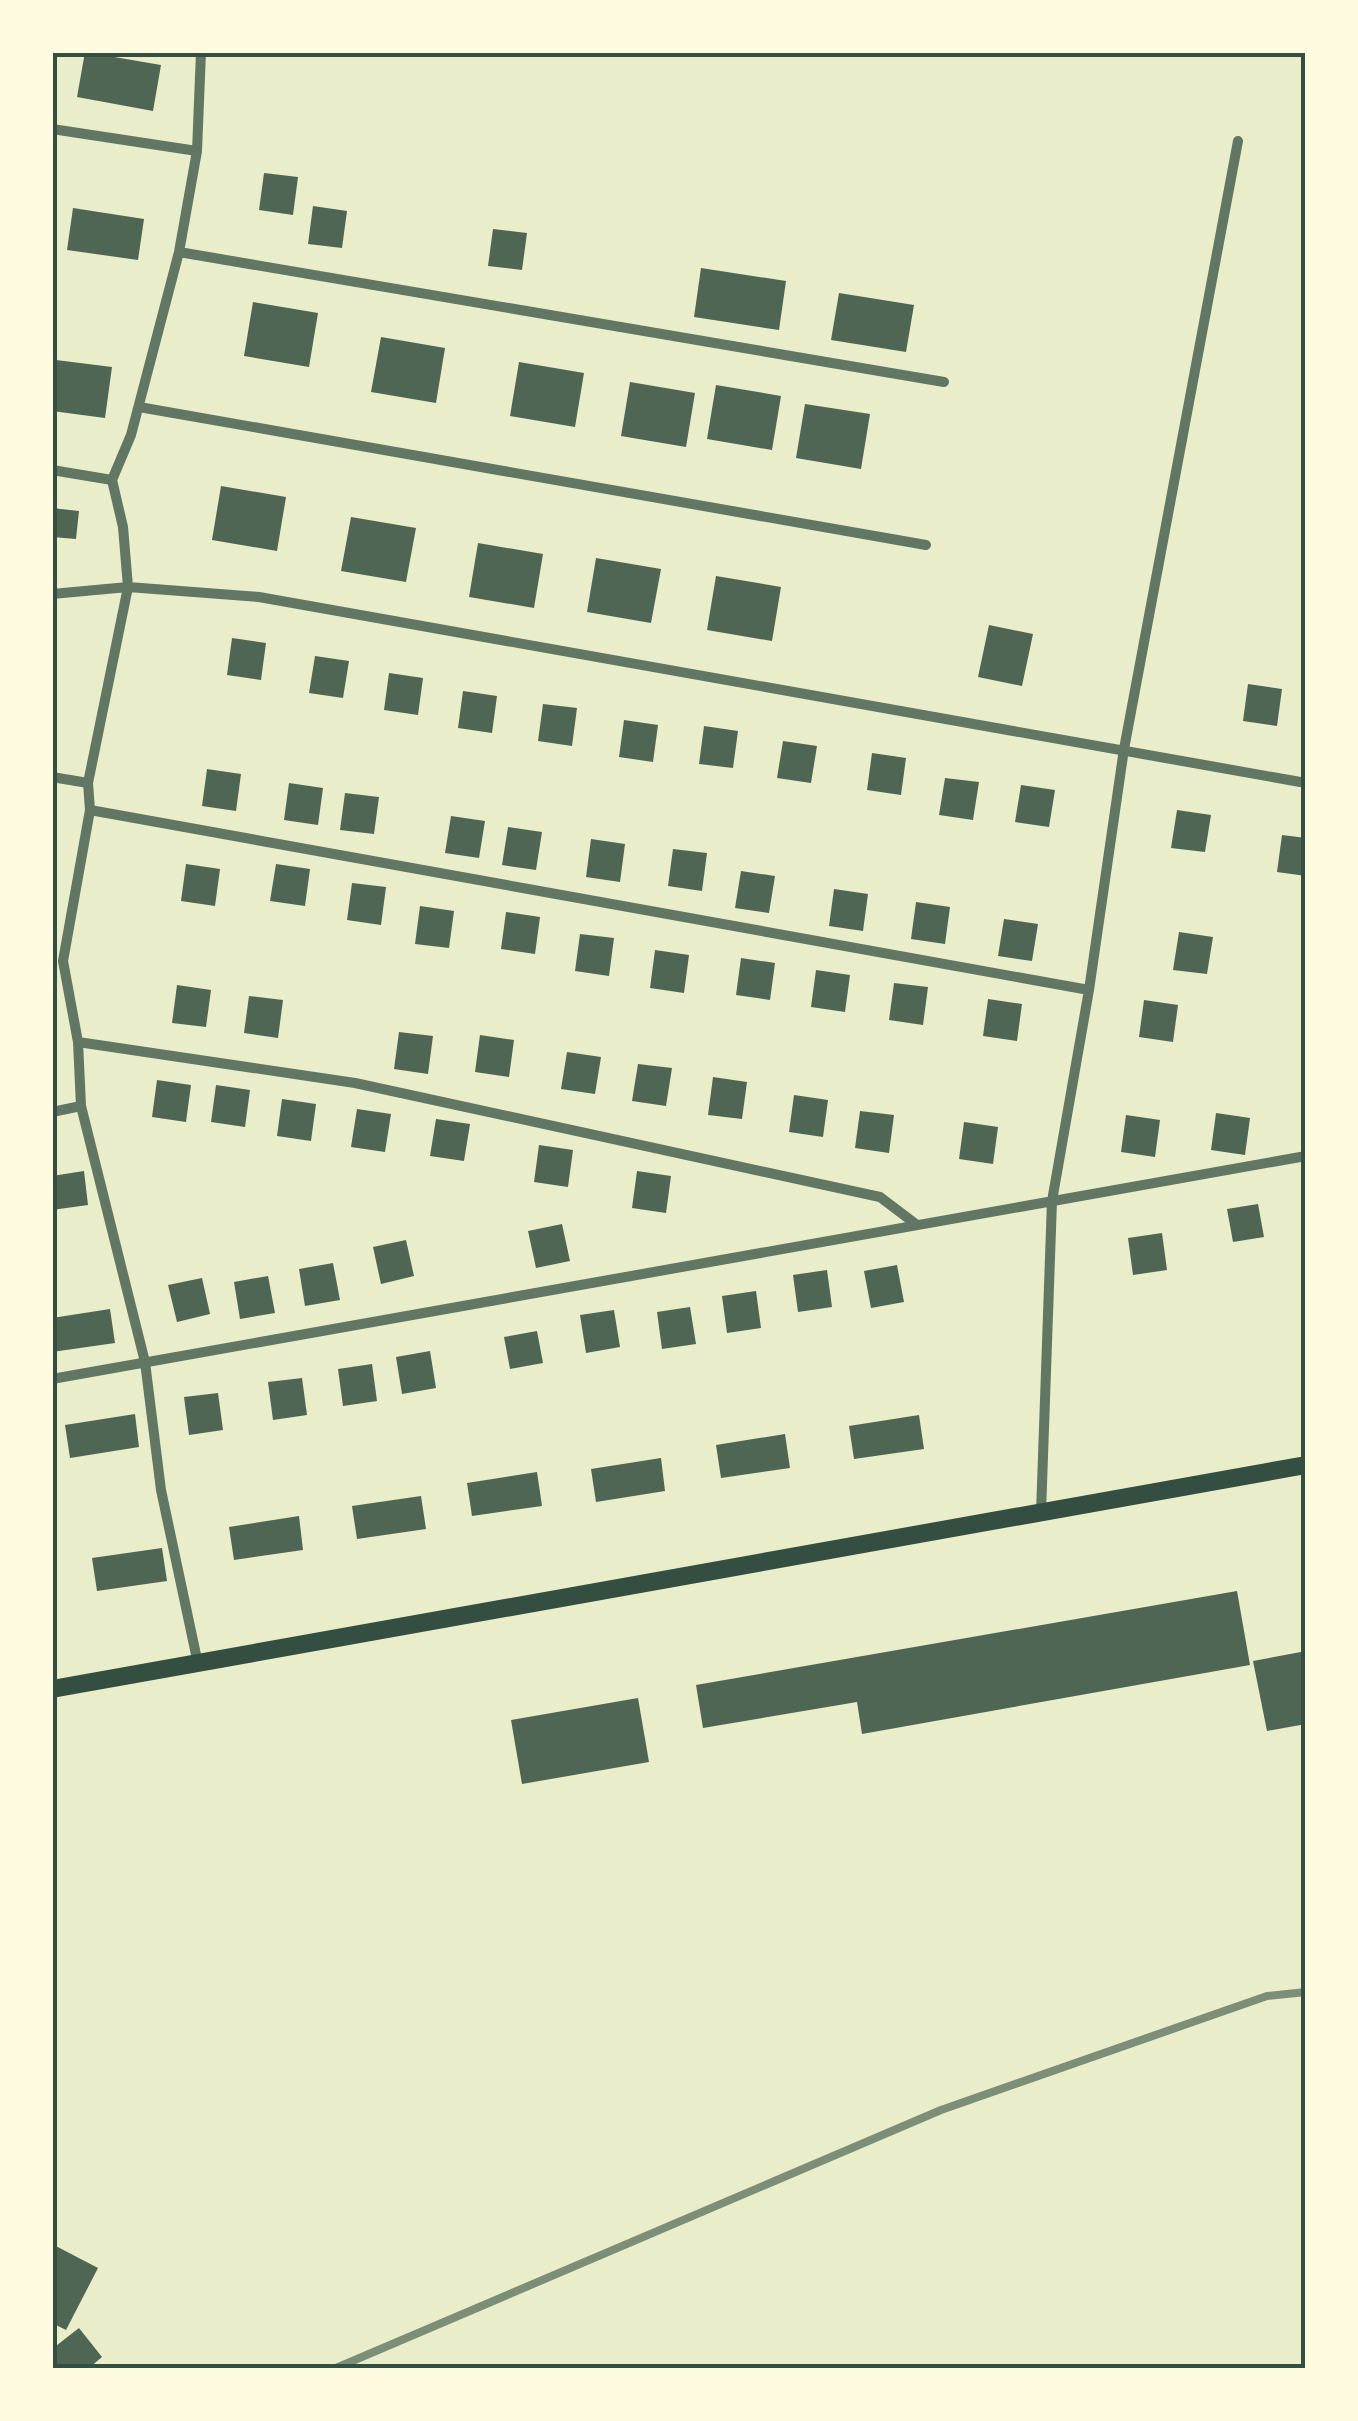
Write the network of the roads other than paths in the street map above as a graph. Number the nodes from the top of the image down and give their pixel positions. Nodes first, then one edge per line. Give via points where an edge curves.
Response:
1 (201, 52) edge
2 (52, 129) edge
3 (1238, 141) dead end
4 (197, 151) junction
5 (179, 252) junction
6 (944, 382) dead end
7 (139, 408) junction
8 (52, 470) edge
9 (112, 480) junction
10 (926, 545) dead end
11 (128, 587) junction
12 (52, 594) edge
13 (1124, 749) junction
14 (52, 776) edge
15 (88, 783) junction
16 (1306, 783) edge
17 (90, 810) junction
18 (1089, 990) junction
19 (78, 1042) junction
20 (81, 1106) junction
21 (52, 1112) edge
22 (1306, 1156) edge
23 (1052, 1201) junction
24 (917, 1225) junction
25 (145, 1362) junction
26 (52, 1379) edge
27 (1306, 1465) edge
28 (1041, 1512) junction
29 (198, 1664) junction
30 (52, 1689) edge

1 - 4 street
2 - 4 street
3 - 13 street
4 - 5 street
5 - 6 street
5 - 7 street
7 - 9 street
7 - 10 street
8 - 9 street
9 - 11 street
11 - 12 street
11 - 13 street via 259,597
11 - 15 street
13 - 16 street
13 - 18 street
14 - 15 street
15 - 17 street
17 - 18 street
17 - 19 street via 63,961
18 - 23 street
19 - 20 street
19 - 24 street via 356,1083 880,1197
20 - 21 street
20 - 25 street
22 - 23 street
23 - 24 street
23 - 28 street
24 - 25 street
25 - 26 street
25 - 29 street via 161,1490
27 - 28 main road
28 - 29 main road
29 - 30 main road

